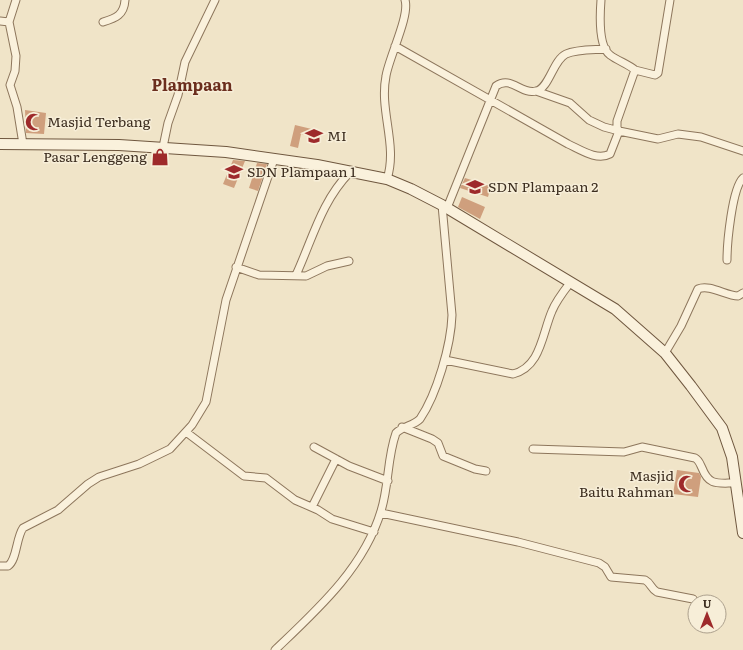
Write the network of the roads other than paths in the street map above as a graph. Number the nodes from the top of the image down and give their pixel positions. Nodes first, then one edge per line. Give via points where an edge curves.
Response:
1 (16, 0) edge
2 (124, 0) edge
3 (215, 0) edge
4 (405, 0) edge
5 (601, 0) edge
6 (670, 0) edge
7 (0, 21) edge
8 (9, 22) junction
9 (103, 22) dead end
10 (395, 46) junction
11 (606, 49) junction
12 (635, 70) junction
13 (536, 91) junction
14 (489, 99) junction
15 (620, 131) junction
16 (0, 144) edge
17 (23, 144) junction
18 (163, 147) junction
19 (743, 151) edge
20 (274, 159) junction
21 (350, 172) junction
22 (743, 178) edge
23 (387, 179) junction
24 (444, 206) junction
25 (727, 260) dead end
26 (349, 261) dead end
27 (236, 267) junction
28 (296, 275) junction
29 (570, 283) junction
30 (743, 293) edge
31 (665, 353) junction
32 (444, 360) junction
33 (402, 427) junction
34 (186, 432) junction
35 (314, 447) dead end
36 (532, 449) dead end
37 (336, 459) junction
38 (486, 470) dead end
39 (388, 481) junction
40 (735, 483) junction
41 (312, 507) junction
42 (381, 513) junction
43 (743, 526) edge
44 (374, 532) junction
45 (0, 566) edge
46 (687, 598) edge
47 (275, 650) edge

1 - 8 street
2 - 9 street via 122,12 117,18
3 - 18 street via 188,53
4 - 10 street via 406,12
5 - 11 street via 601,29
6 - 12 street via 658,73 655,75
7 - 8 street
8 - 17 street via 16,48 15,71 10,85
10 - 14 street
10 - 23 street via 388,65 384,93 391,155
11 - 12 street via 610,55
11 - 13 street via 566,54 559,59 543,86
12 - 15 street via 617,121 617,128
13 - 14 street via 501,82
13 - 15 street via 570,103 589,120
14 - 15 street via 568,144 600,157 610,154
14 - 24 street
15 - 19 street via 658,139 678,134 701,136
16 - 17 street
17 - 18 street
18 - 20 street
20 - 21 street
20 - 27 street
21 - 23 street
21 - 28 street via 340,182 324,207
22 - 25 street via 738,184 729,228
23 - 24 street
24 - 29 street
24 - 32 street via 452,315 450,342
26 - 28 street via 327,266 306,276
27 - 28 street via 259,275
27 - 34 street via 226,300 206,402
29 - 31 street via 615,309
29 - 32 street via 551,313 536,356 522,372 513,374
30 - 31 street via 731,296 706,288 698,289
31 - 40 street via 722,428 732,457
32 - 33 street via 423,414 416,423
33 - 38 street via 438,443 444,456 475,469
33 - 39 street via 394,438
34 - 41 street via 244,476 266,478 295,500
34 - 45 street via 170,449 139,464 99,477 58,510 23,528 12,562 8,566
35 - 37 street
36 - 40 street via 624,452 642,447 695,458 699,461 705,477 710,481 715,484
37 - 39 street
37 - 41 street
39 - 42 street
40 - 43 street
41 - 44 street via 332,519
42 - 44 street
42 - 46 street via 518,542 599,563 611,577 645,580 650,582 653,590 657,592
44 - 47 street via 369,544 338,587

